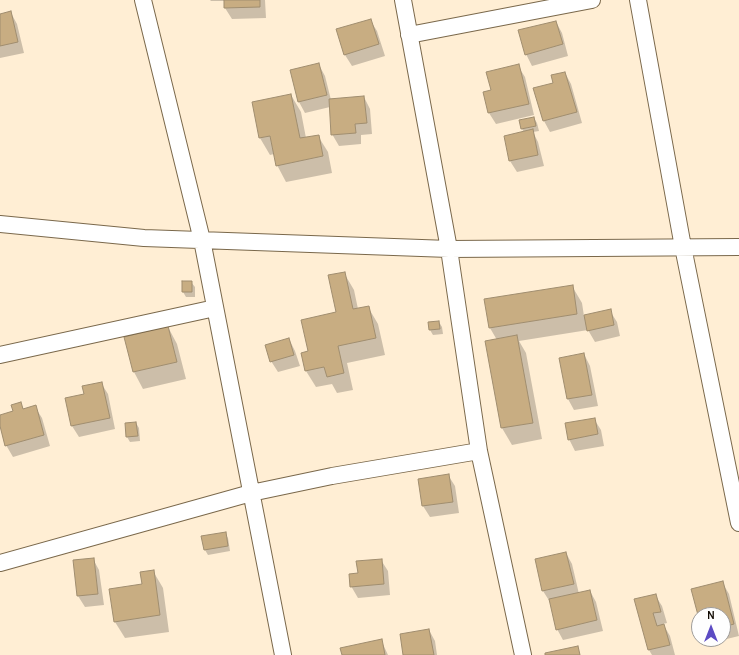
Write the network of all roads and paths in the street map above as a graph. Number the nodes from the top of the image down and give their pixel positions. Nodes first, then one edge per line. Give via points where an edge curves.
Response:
1 (143, 0) edge
2 (403, 0) edge
3 (592, 0) edge
4 (638, 0) edge
5 (409, 35) junction
6 (0, 224) edge
7 (202, 240) junction
8 (683, 247) junction
9 (739, 247) edge
10 (449, 249) junction
11 (215, 308) junction
12 (0, 355) edge
13 (479, 450) junction
14 (251, 493) junction
15 (739, 523) edge
16 (0, 563) edge
17 (283, 655) edge
18 (523, 655) edge

1 - 7 street
2 - 5 street
3 - 5 street
4 - 8 street
5 - 10 street
6 - 7 street via 144,238
7 - 10 street
7 - 11 street
8 - 9 street
8 - 10 street
8 - 15 street
10 - 13 street
11 - 12 street
11 - 14 street
13 - 14 street
13 - 18 street
14 - 16 street
14 - 17 street

